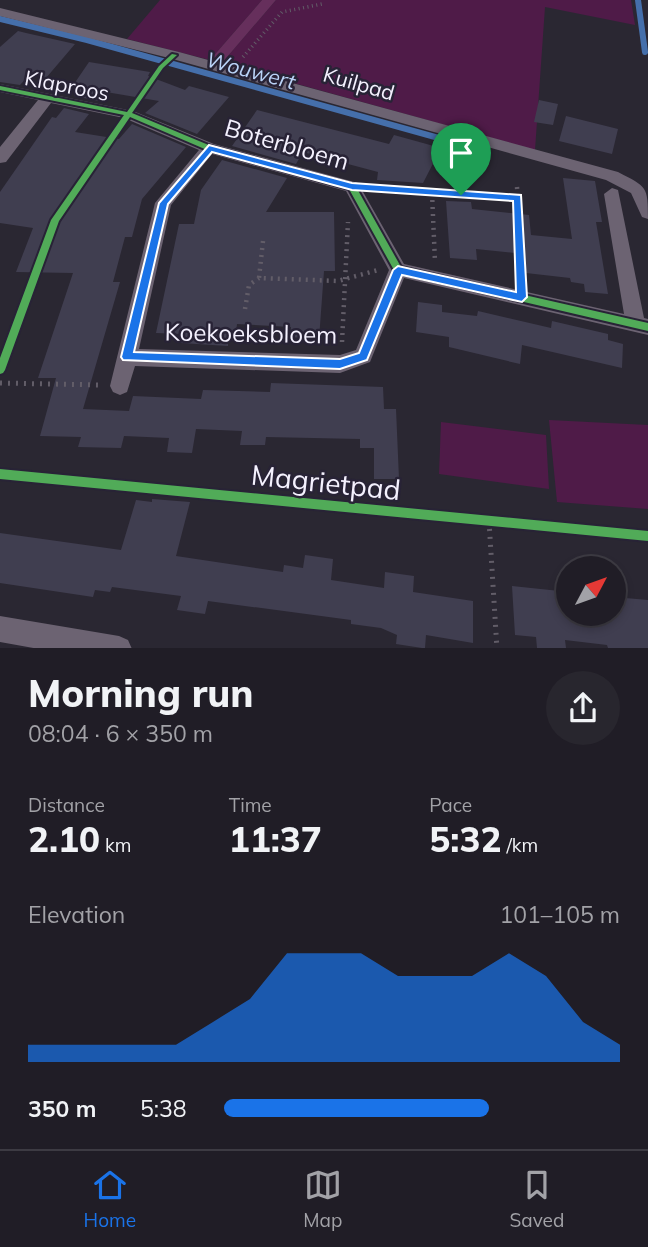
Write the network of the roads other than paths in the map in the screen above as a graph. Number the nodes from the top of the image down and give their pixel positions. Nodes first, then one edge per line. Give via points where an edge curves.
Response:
1 (0, 12) edge
2 (0, 88) edge
3 (46, 100) junction
4 (128, 114) joint
5 (209, 148) junction
6 (0, 158) edge
7 (612, 194) dead end
8 (648, 213) edge
9 (397, 267) junction
10 (641, 325) edge
11 (127, 357) junction
12 (120, 386) dead end
13 (0, 629) edge
14 (113, 648) edge

1 - 8 street, Kuilpad via 612,176 638,189
2 - 3 street, Klaproos
3 - 4 street, Klaproos
3 - 6 street
4 - 5 street, Boterbloem
5 - 9 street, Boterbloem via 352,187
5 - 11 street, Koekoeksbloem via 163,203
7 - 10 street
9 - 10 street
9 - 11 street, Koekoeksbloem via 363,356 340,364
11 - 12 street, Koekoeksbloem
13 - 14 street

